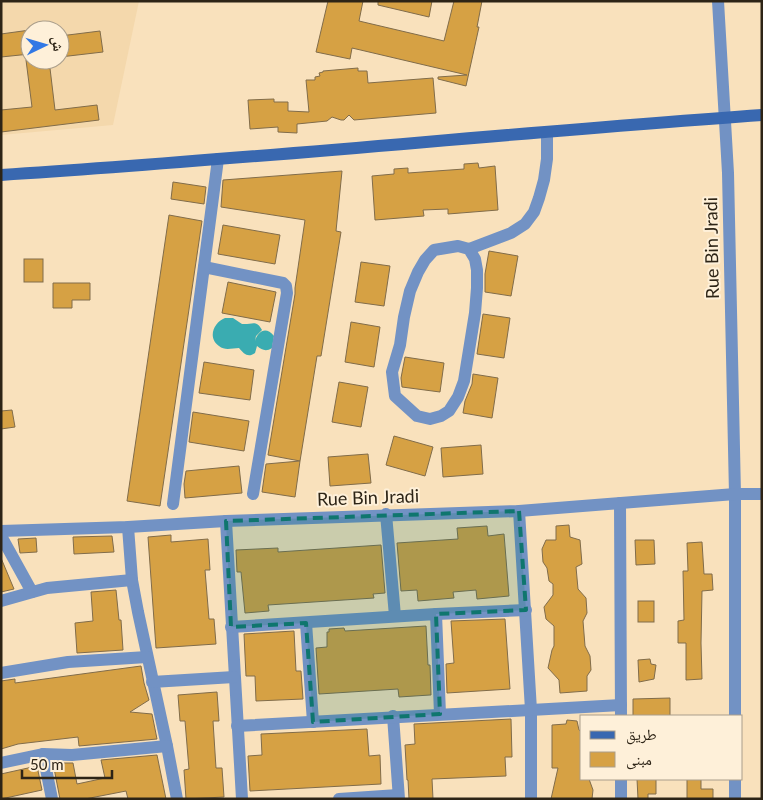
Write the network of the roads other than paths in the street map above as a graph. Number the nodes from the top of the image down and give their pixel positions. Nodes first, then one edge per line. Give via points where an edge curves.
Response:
1 (718, 1) edge
2 (762, 115) edge
3 (724, 118) junction
4 (547, 132) junction
5 (218, 159) junction
6 (1, 175) edge
7 (468, 250) junction
8 (204, 267) junction
9 (253, 494) dead end
10 (735, 494) junction
11 (762, 494) edge
12 (620, 503) junction
13 (174, 504) dead end
14 (519, 510) junction
15 (386, 514) junction
16 (226, 521) junction
17 (128, 527) junction
18 (1, 531) edge
19 (1, 536) edge
20 (132, 580) junction
21 (32, 592) junction
22 (1, 601) edge
23 (526, 610) junction
24 (436, 614) junction
25 (395, 616) junction
26 (306, 622) junction
27 (231, 627) junction
28 (147, 657) junction
29 (1, 673) edge
30 (234, 677) junction
31 (152, 682) junction
32 (531, 710) junction
33 (621, 711) edge
34 (440, 714) junction
35 (735, 715) edge
36 (393, 716) junction
37 (313, 722) junction
38 (237, 726) junction
39 (167, 746) junction
40 (43, 754) junction
41 (1, 763) edge
42 (621, 780) edge
43 (735, 780) edge
44 (399, 797) edge
45 (52, 799) edge
46 (178, 799) edge
47 (242, 799) edge
48 (339, 799) edge
49 (531, 799) edge
50 (621, 799) edge
51 (735, 799) edge

1 - 3 street, Rue Bin Jradi
2 - 3 street
3 - 4 street
3 - 10 street, Rue Bin Jradi
4 - 5 street
4 - 7 street via 544,180 534,212 525,224 511,233
5 - 6 street
5 - 8 street
7 - 7 street via 458,246 434,250 425,260 410,291 392,372 395,396 418,416 430,419 449,411 464,381 477,288 475,258
8 - 9 street via 286,286
8 - 13 street
10 - 11 street, Rue Bin Jradi
10 - 12 street, Rue Bin Jradi
10 - 35 street, Rue Bin Jradi
12 - 14 street, Rue Bin Jradi
12 - 33 street
14 - 15 street, Rue Bin Jradi
14 - 23 street
15 - 16 street, Rue Bin Jradi
15 - 25 street
16 - 17 street, Rue Bin Jradi
16 - 27 street
17 - 18 street, Rue Bin Jradi
17 - 20 street
19 - 21 street
20 - 21 street
20 - 28 street
21 - 22 street
23 - 24 street
23 - 32 street
24 - 25 street
24 - 34 street
25 - 26 street
26 - 27 street
26 - 37 street
27 - 30 street
28 - 29 street via 68,662
28 - 31 street
30 - 31 street
30 - 38 street
31 - 39 street
32 - 33 street
32 - 34 street
32 - 49 street
34 - 36 street
36 - 37 street
36 - 44 street
37 - 38 street
38 - 47 street
39 - 40 street via 72,756
39 - 46 street
40 - 41 street
40 - 45 street
42 - 50 street
43 - 51 street
44 - 48 street

